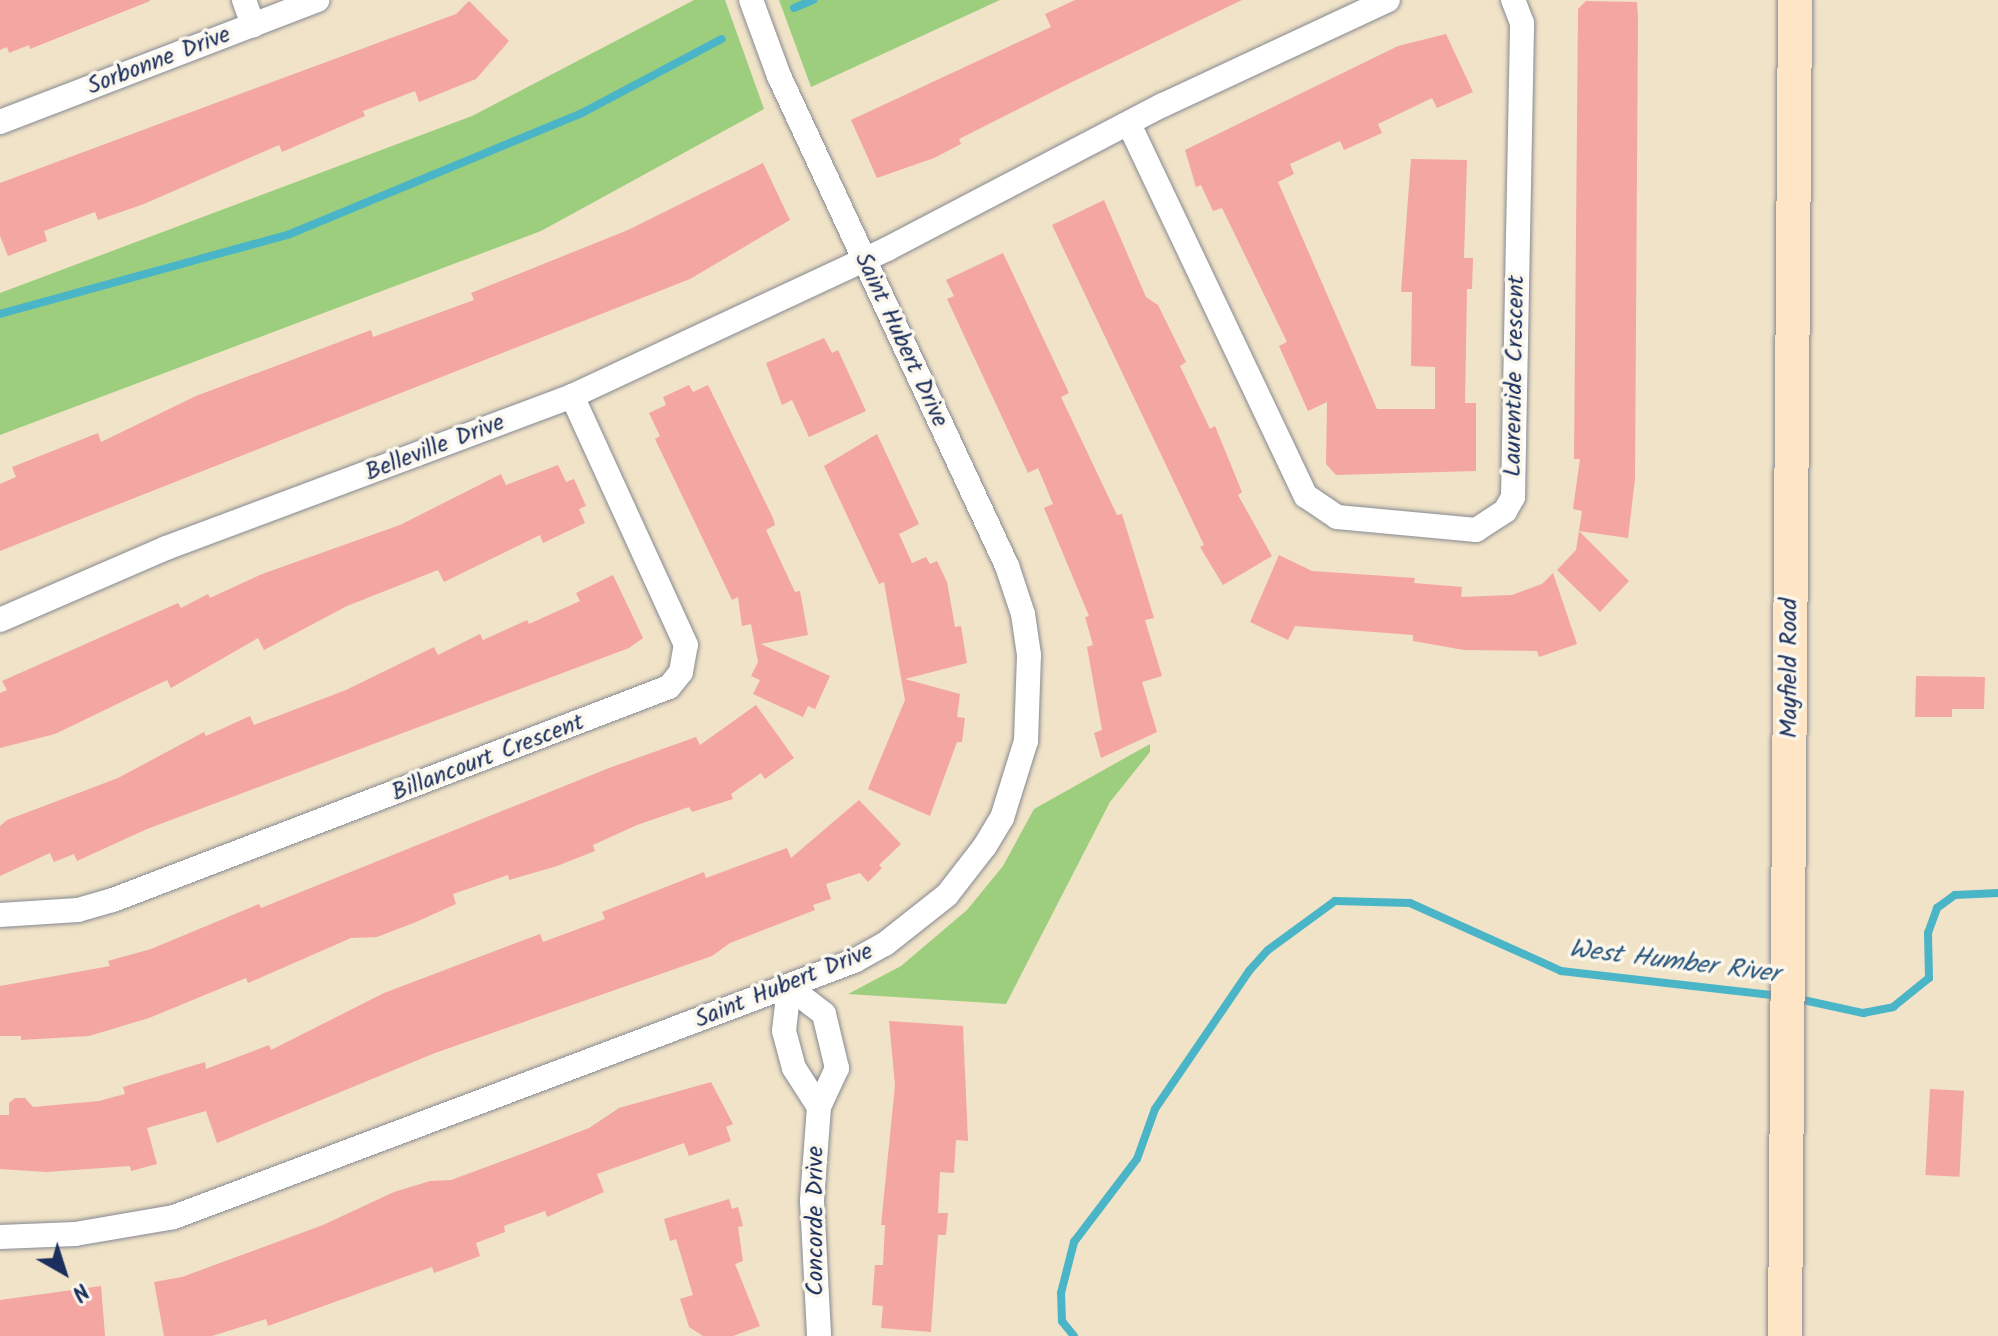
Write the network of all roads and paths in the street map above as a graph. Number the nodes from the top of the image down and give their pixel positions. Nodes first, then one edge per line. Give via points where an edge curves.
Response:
1 (244, 0) edge
2 (317, 0) edge
3 (751, 0) edge
4 (1388, 0) edge
5 (1513, 0) edge
6 (1795, 0) edge
7 (253, 25) junction
8 (0, 122) edge
9 (1129, 124) junction
10 (863, 260) junction
11 (572, 396) junction
12 (0, 620) edge
13 (0, 915) edge
14 (789, 987) junction
15 (819, 1107) junction
16 (0, 1237) edge
17 (819, 1336) edge
18 (1785, 1336) edge

1 - 7 street
2 - 7 street, Sorbonne Drive
3 - 10 street, Saint Hubert Drive via 769,53
4 - 9 street
5 - 9 street, Laurentide Crescent via 1522,23 1513,497 1498,517 1476,530 1337,517 1306,496
6 - 18 main road, Mayfield Road
7 - 8 street, Sorbonne Drive
9 - 10 street
10 - 11 street, Belleville Drive
10 - 14 street, Saint Hubert Drive via 1016,590 1029,655 1028,718 1021,765 1002,818 947,895 885,944
11 - 12 street, Belleville Drive via 166,548
11 - 13 street, Billancourt Crescent via 686,645 681,672 669,687 113,900 78,910
14 - 15 street via 784,1031 794,1068
14 - 15 street, Concorde Drive via 824,1014 837,1068
14 - 16 street, Saint Hubert Drive via 174,1217 123,1229
15 - 17 street, Concorde Drive via 812,1201

